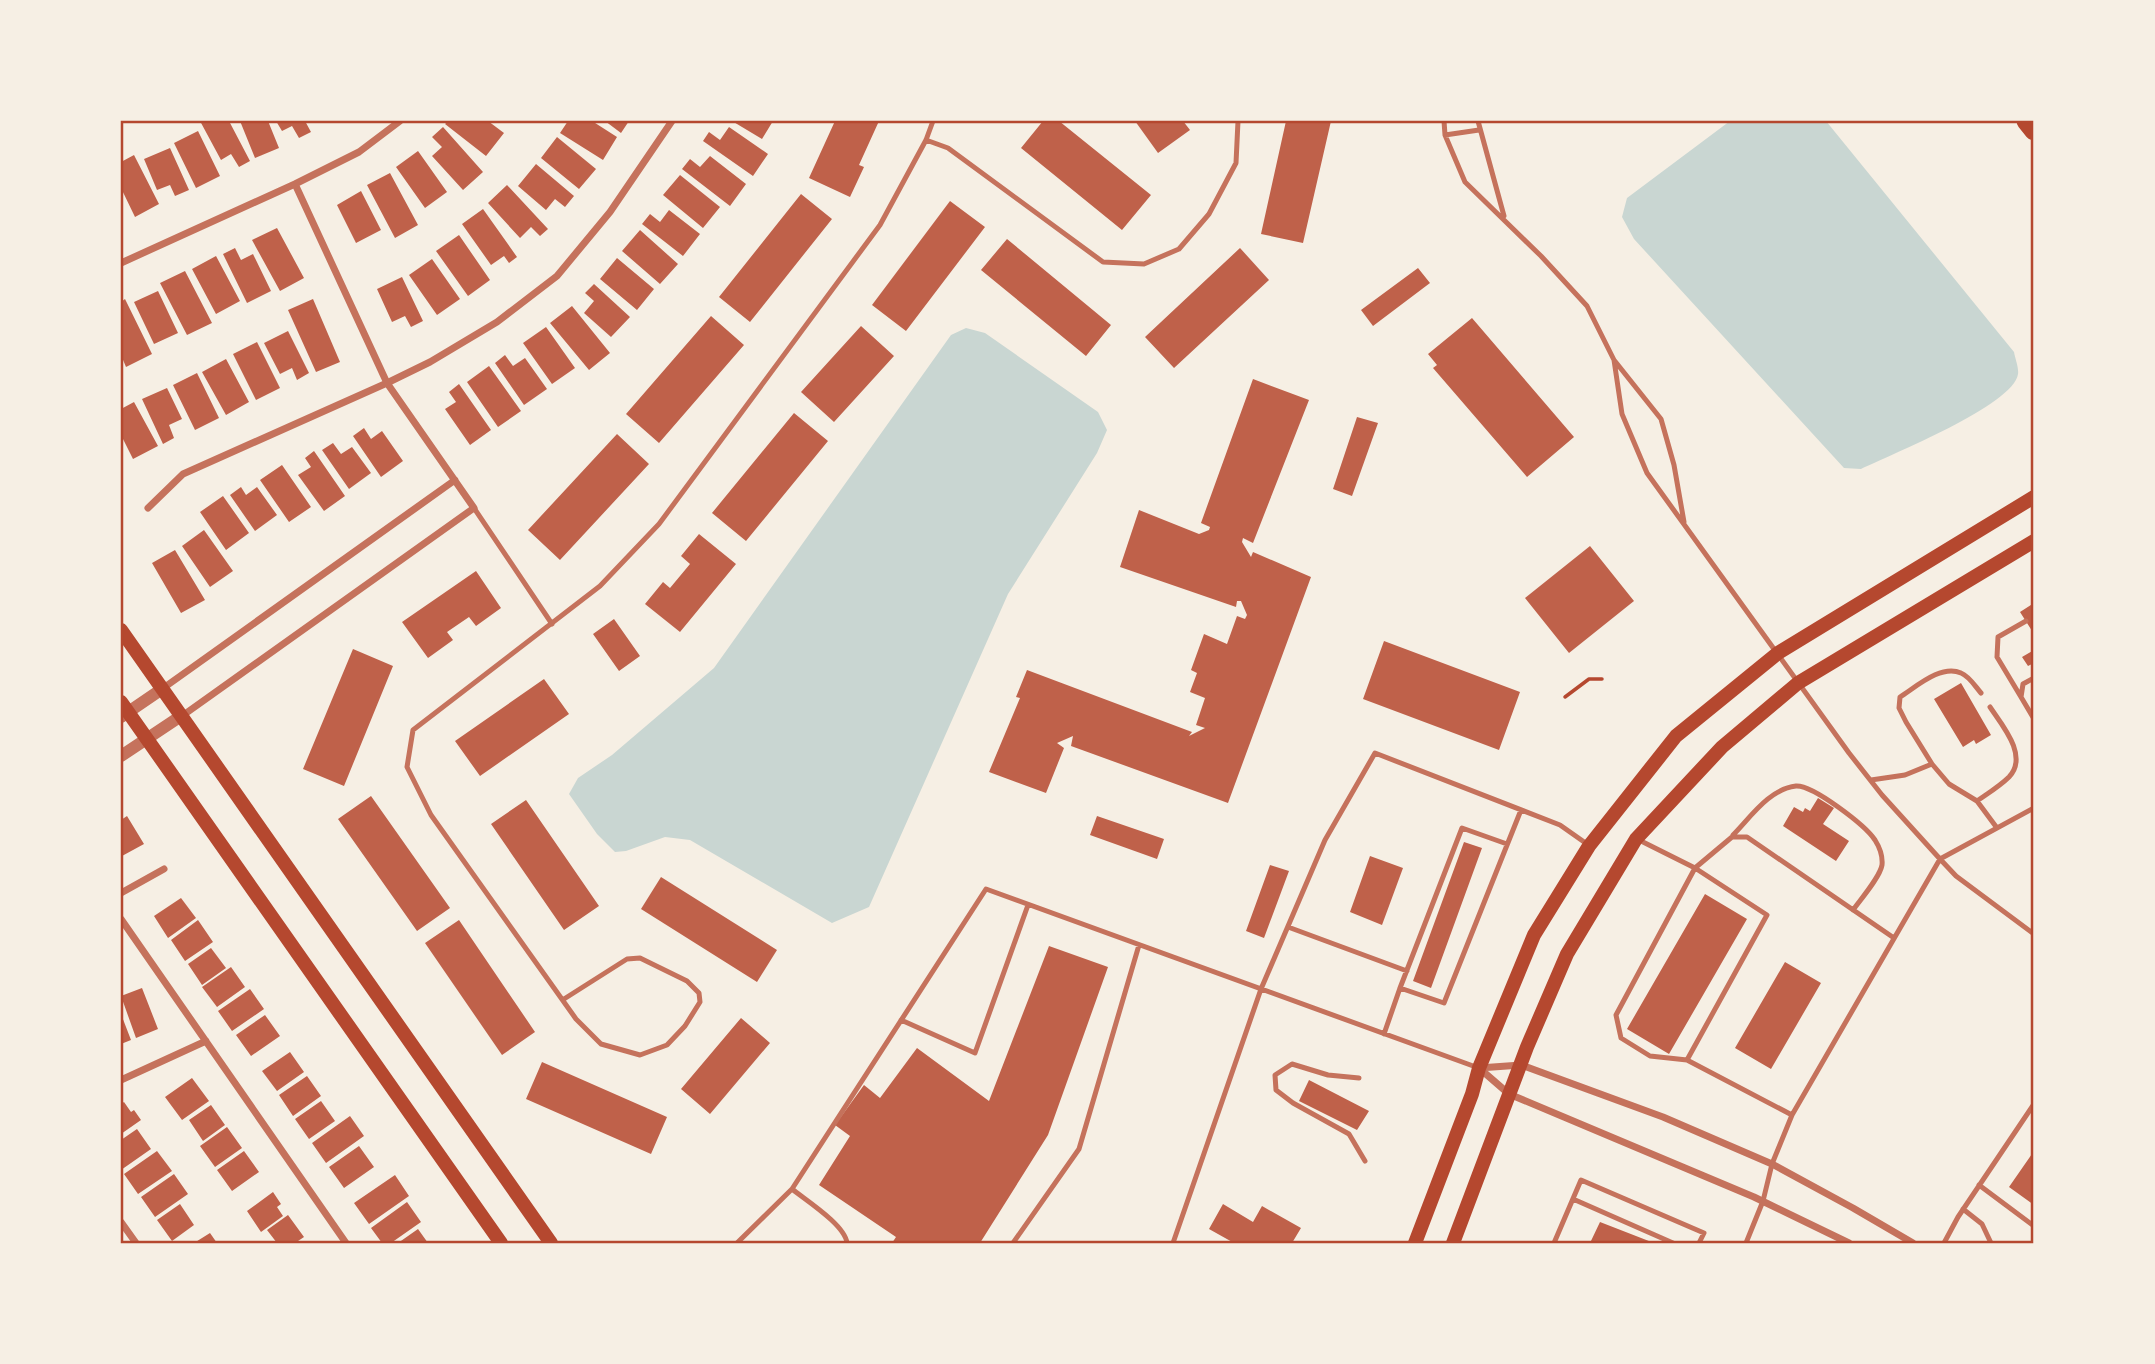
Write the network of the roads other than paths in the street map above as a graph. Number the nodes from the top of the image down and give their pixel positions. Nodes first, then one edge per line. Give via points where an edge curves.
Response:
1 (400, 121) edge
2 (672, 121) edge
3 (933, 121) edge
4 (1238, 121) edge
5 (1444, 121) edge
6 (1478, 121) edge
7 (2026, 121) edge
8 (1479, 130) junction
9 (2034, 131) edge
10 (1446, 135) junction
11 (926, 140) junction
12 (295, 184) junction
13 (1505, 219) junction
14 (121, 263) edge
15 (1614, 360) junction
16 (387, 383) junction
17 (455, 480) junction
18 (2034, 497) edge
19 (148, 508) dead end
20 (474, 508) junction
21 (1684, 526) junction
22 (2034, 541) edge
23 (2026, 621) dead end
24 (552, 624) junction
25 (121, 630) edge
26 (1778, 653) junction
27 (2034, 678) edge
28 (1798, 683) junction
29 (162, 689) junction
30 (1980, 693) dead end
31 (2021, 697) junction
32 (1990, 707) dead end
33 (123, 710) edge
34 (181, 716) junction
35 (2034, 719) edge
36 (147, 739) junction
37 (121, 756) edge
38 (1932, 764) junction
39 (1871, 780) junction
40 (1977, 801) junction
41 (2034, 808) edge
42 (1521, 810) junction
43 (1997, 828) junction
44 (1732, 837) junction
45 (1636, 839) junction
46 (1507, 844) junction
47 (1589, 846) junction
48 (1940, 859) junction
49 (1695, 868) junction
50 (164, 869) dead end
51 (121, 893) edge
52 (1028, 905) junction
53 (1853, 910) junction
54 (121, 919) edge
55 (1288, 927) junction
56 (2034, 934) edge
57 (1894, 939) junction
58 (1139, 945) junction
59 (1407, 971) junction
60 (1401, 988) junction
61 (1261, 989) junction
62 (564, 999) junction
63 (901, 1020) junction
64 (1384, 1034) junction
65 (206, 1041) junction
66 (1687, 1060) junction
67 (1521, 1065) junction
68 (1479, 1068) junction
69 (1359, 1077) dead end
70 (121, 1080) edge
71 (1509, 1094) junction
72 (2034, 1104) edge
73 (1792, 1115) junction
74 (1365, 1161) dead end
75 (1772, 1164) junction
76 (1979, 1185) junction
77 (792, 1189) junction
78 (1573, 1199) junction
79 (1763, 1201) junction
80 (1964, 1209) junction
81 (121, 1222) edge
82 (2034, 1226) edge
83 (136, 1243) edge
84 (346, 1243) edge
85 (501, 1243) edge
86 (551, 1243) edge
87 (737, 1243) edge
88 (847, 1243) edge
89 (1013, 1243) edge
90 (1172, 1243) edge
91 (1415, 1243) edge
92 (1453, 1243) edge
93 (1554, 1243) edge
94 (1674, 1243) edge
95 (1699, 1243) edge
96 (1746, 1243) edge
97 (1849, 1243) edge
98 (1913, 1243) edge
99 (1944, 1243) edge
100 (1991, 1243) edge

1 - 12 street via 359,152
2 - 16 street via 610,212 557,276 497,321
3 - 11 lane
4 - 11 lane via 1236,163 1209,214 1179,249 1144,264 1103,262 948,148
5 - 10 lane
6 - 8 lane
7 - 9 highway
8 - 10 lane
8 - 13 lane
10 - 13 lane via 1465,181
11 - 24 lane via 880,225 659,524 600,586
12 - 14 street
12 - 16 street
13 - 15 lane via 1587,306
15 - 21 lane via 1622,414 1647,472
15 - 21 lane via 1661,419
16 - 17 street
16 - 19 street via 183,474
17 - 20 street
17 - 29 street
18 - 26 main road
20 - 24 lane
20 - 34 street
21 - 26 lane
22 - 28 main road
23 - 31 lane via 1998,637 1997,647 1997,657
24 - 62 lane via 413,730 407,767 431,815
25 - 29 main road
26 - 28 lane
26 - 47 main road via 1676,736
27 - 31 lane via 2023,684
28 - 39 lane
28 - 45 main road via 1722,747
29 - 33 street
29 - 34 main road
30 - 38 lane via 1960,672 1950,671 1933,675 1900,697 1899,708
31 - 35 lane
32 - 40 lane via 2011,741 2016,763 2010,776
33 - 36 main road
34 - 36 street
34 - 86 main road
36 - 37 street
36 - 85 main road
38 - 39 lane via 1905,775
38 - 40 lane via 1949,784
39 - 48 lane
40 - 43 lane
41 - 43 lane
42 - 46 lane
42 - 47 lane via 1560,825
42 - 55 lane via 1375,753 1325,839
43 - 48 lane
44 - 49 lane
44 - 53 lane via 1747,837
44 - 53 lane via 1765,801 1783,790 1797,786 1817,793 1873,837 1882,855 1881,869
45 - 49 lane
45 - 67 main road via 1567,954
46 - 59 lane via 1462,828
46 - 60 lane via 1444,1003
47 - 68 main road via 1534,935
48 - 56 lane
48 - 57 lane
49 - 66 lane via 1767,915
49 - 66 lane via 1616,1015 1620,1038 1650,1056
50 - 51 street
52 - 58 lane
52 - 63 lane via 986,889
52 - 63 lane via 975,1053
53 - 57 lane
54 - 65 street
55 - 59 lane
55 - 61 lane
57 - 73 lane
58 - 61 lane
58 - 89 lane via 1079,1149
59 - 60 lane
60 - 64 lane
61 - 64 lane
61 - 90 lane
62 - 62 lane via 601,1044 640,1055 667,1045 700,1002 699,993 687,981 640,958 627,959
63 - 77 lane
64 - 68 lane
65 - 70 street
65 - 84 street
66 - 73 lane
67 - 68 street
67 - 71 main road
67 - 75 street via 1663,1117
68 - 71 street
68 - 91 main road
69 - 74 lane via 1292,1065 1275,1075 1276,1090 1349,1134
71 - 79 street
71 - 92 main road
72 - 76 lane
73 - 75 lane
75 - 79 lane
75 - 98 street
76 - 80 lane
76 - 82 lane
77 - 87 lane
77 - 88 lane via 838,1227
78 - 93 lane
78 - 94 lane
78 - 95 lane via 1581,1180 1704,1233
79 - 96 lane
79 - 97 street
80 - 99 lane
80 - 100 lane via 1982,1224
81 - 83 street

